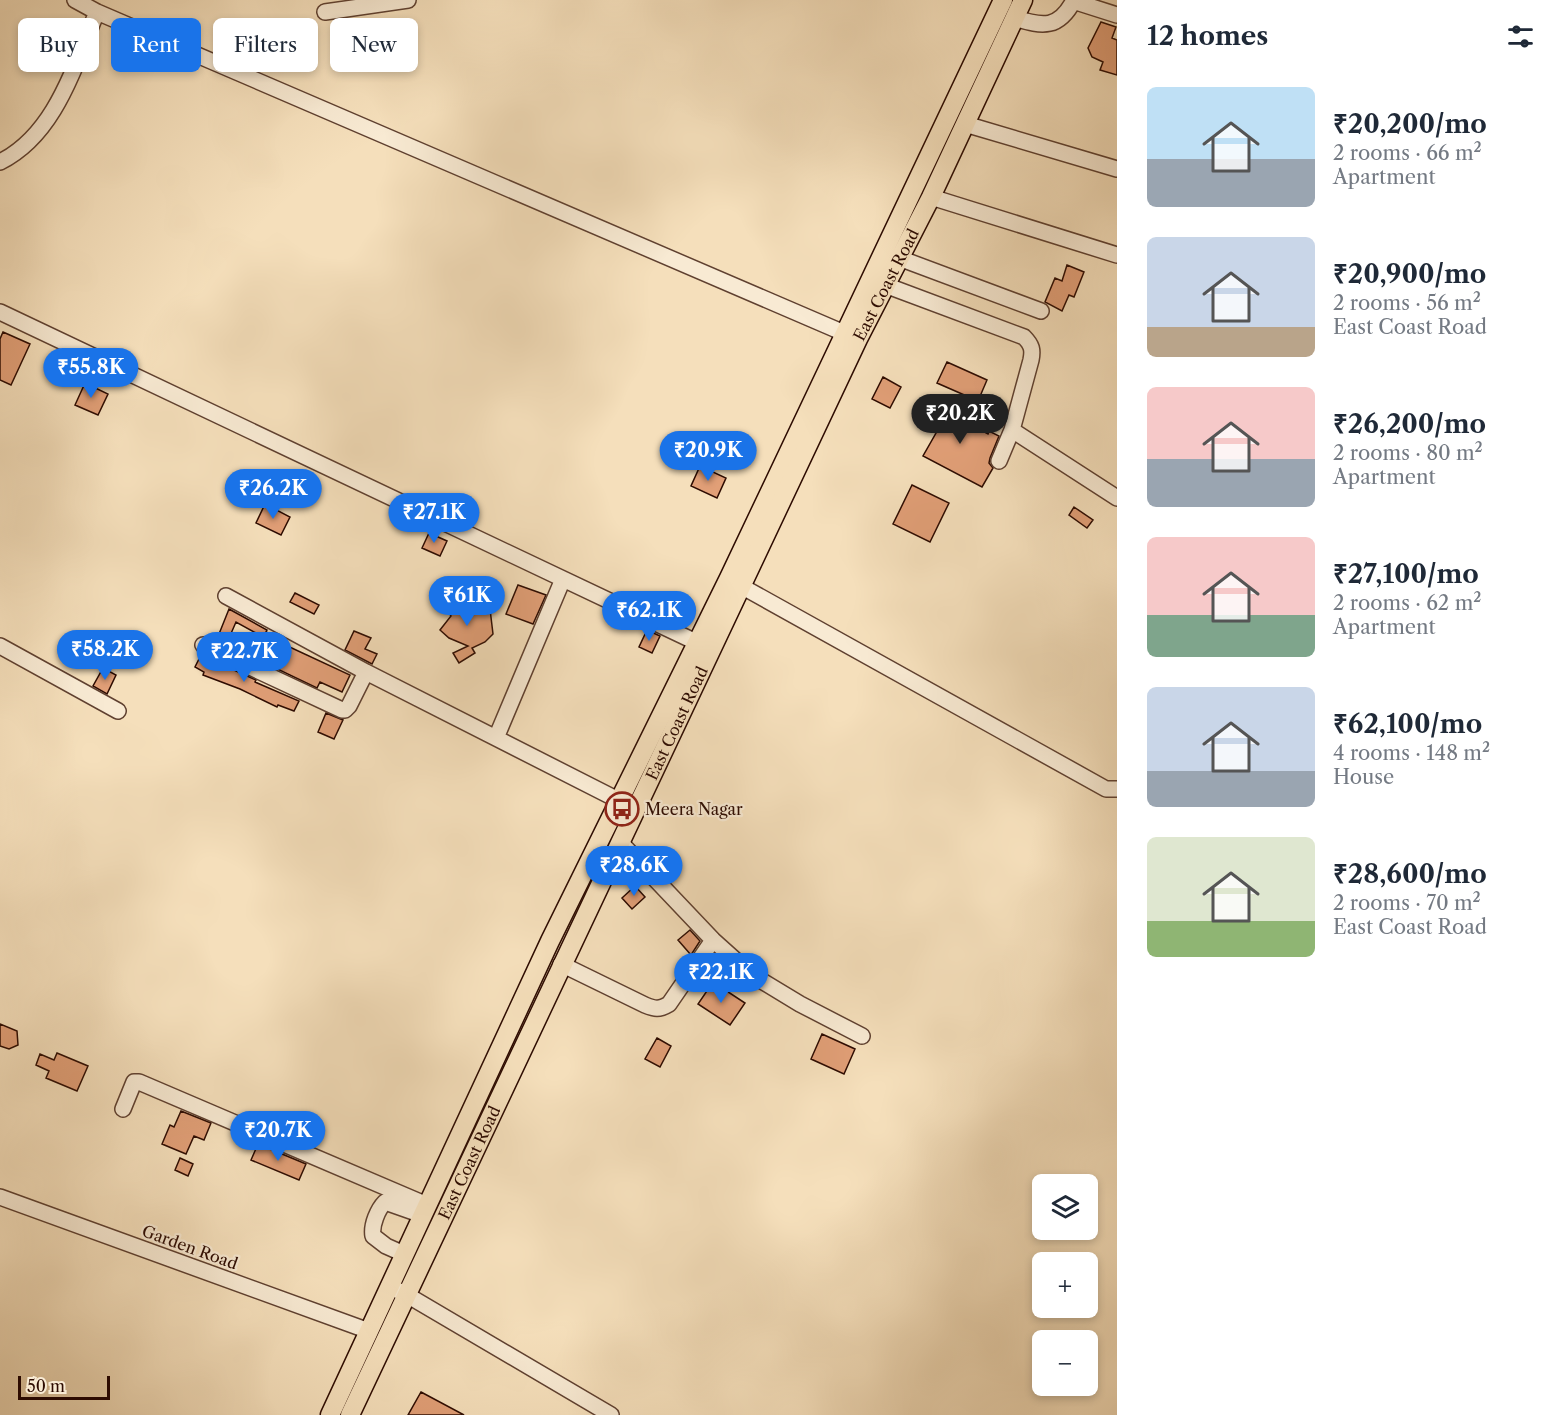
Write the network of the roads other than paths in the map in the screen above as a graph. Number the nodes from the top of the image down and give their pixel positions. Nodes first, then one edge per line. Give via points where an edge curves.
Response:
1 (75, 0) edge
2 (408, 0) edge
3 (1003, 0) edge
4 (1023, 0) edge
5 (1073, 1) edge
6 (97, 12) junction
7 (325, 12) dead end
8 (1117, 15) edge
9 (1015, 18) junction
10 (965, 124) junction
11 (0, 162) edge
12 (1117, 169) edge
13 (931, 197) junction
14 (1117, 255) edge
15 (898, 258) junction
16 (885, 285) junction
17 (1041, 311) dead end
18 (0, 312) edge
19 (844, 333) junction
20 (1012, 430) junction
21 (999, 461) dead end
22 (1117, 498) edge
23 (562, 579) junction
24 (741, 586) junction
25 (226, 596) dead end
26 (698, 643) junction
27 (203, 645) dead end
28 (0, 646) edge
29 (366, 672) junction
30 (118, 711) dead end
31 (496, 738) junction
32 (1117, 789) edge
33 (620, 801) junction
34 (620, 842) junction
35 (713, 940) junction
36 (561, 964) junction
37 (862, 1036) dead end
38 (123, 1110) dead end
39 (0, 1197) edge
40 (424, 1210) junction
41 (404, 1254) junction
42 (389, 1286) junction
43 (407, 1295) junction
44 (369, 1331) junction
45 (330, 1415) edge
46 (350, 1415) edge
47 (610, 1415) edge

1 - 6 street
2 - 7 street
3 - 19 main road, East Coast Road
4 - 9 main road, East Coast Road
5 - 8 street
5 - 9 street via 1060,19 1052,23
6 - 11 street via 42,129
6 - 19 street
9 - 10 main road, East Coast Road
10 - 12 street
10 - 13 main road, East Coast Road
13 - 14 street
13 - 15 main road, East Coast Road
15 - 16 main road, East Coast Road
15 - 17 street
16 - 20 street via 1024,337 1030,343 1031,360
16 - 24 main road, East Coast Road
18 - 23 street
19 - 26 main road, East Coast Road
20 - 21 street
20 - 22 street
23 - 26 street
23 - 31 street
24 - 32 street via 1106,789
24 - 34 main road, East Coast Road
25 - 29 street
26 - 33 main road, East Coast Road
27 - 29 street via 342,710 350,706
28 - 30 street
29 - 31 street
31 - 33 street
33 - 40 main road, East Coast Road
34 - 35 street
34 - 36 main road, East Coast Road
35 - 36 street via 669,1004 662,1008 645,1005
35 - 37 street via 752,975
36 - 43 main road, East Coast Road
38 - 40 street via 134,1082 138,1082
39 - 44 street, Garden Road
40 - 41 main road, East Coast Road
40 - 41 street via 385,1202 377,1216 373,1236
41 - 42 main road, East Coast Road
42 - 43 street
42 - 44 main road, East Coast Road
43 - 46 main road, East Coast Road
43 - 47 street
44 - 45 main road, East Coast Road

